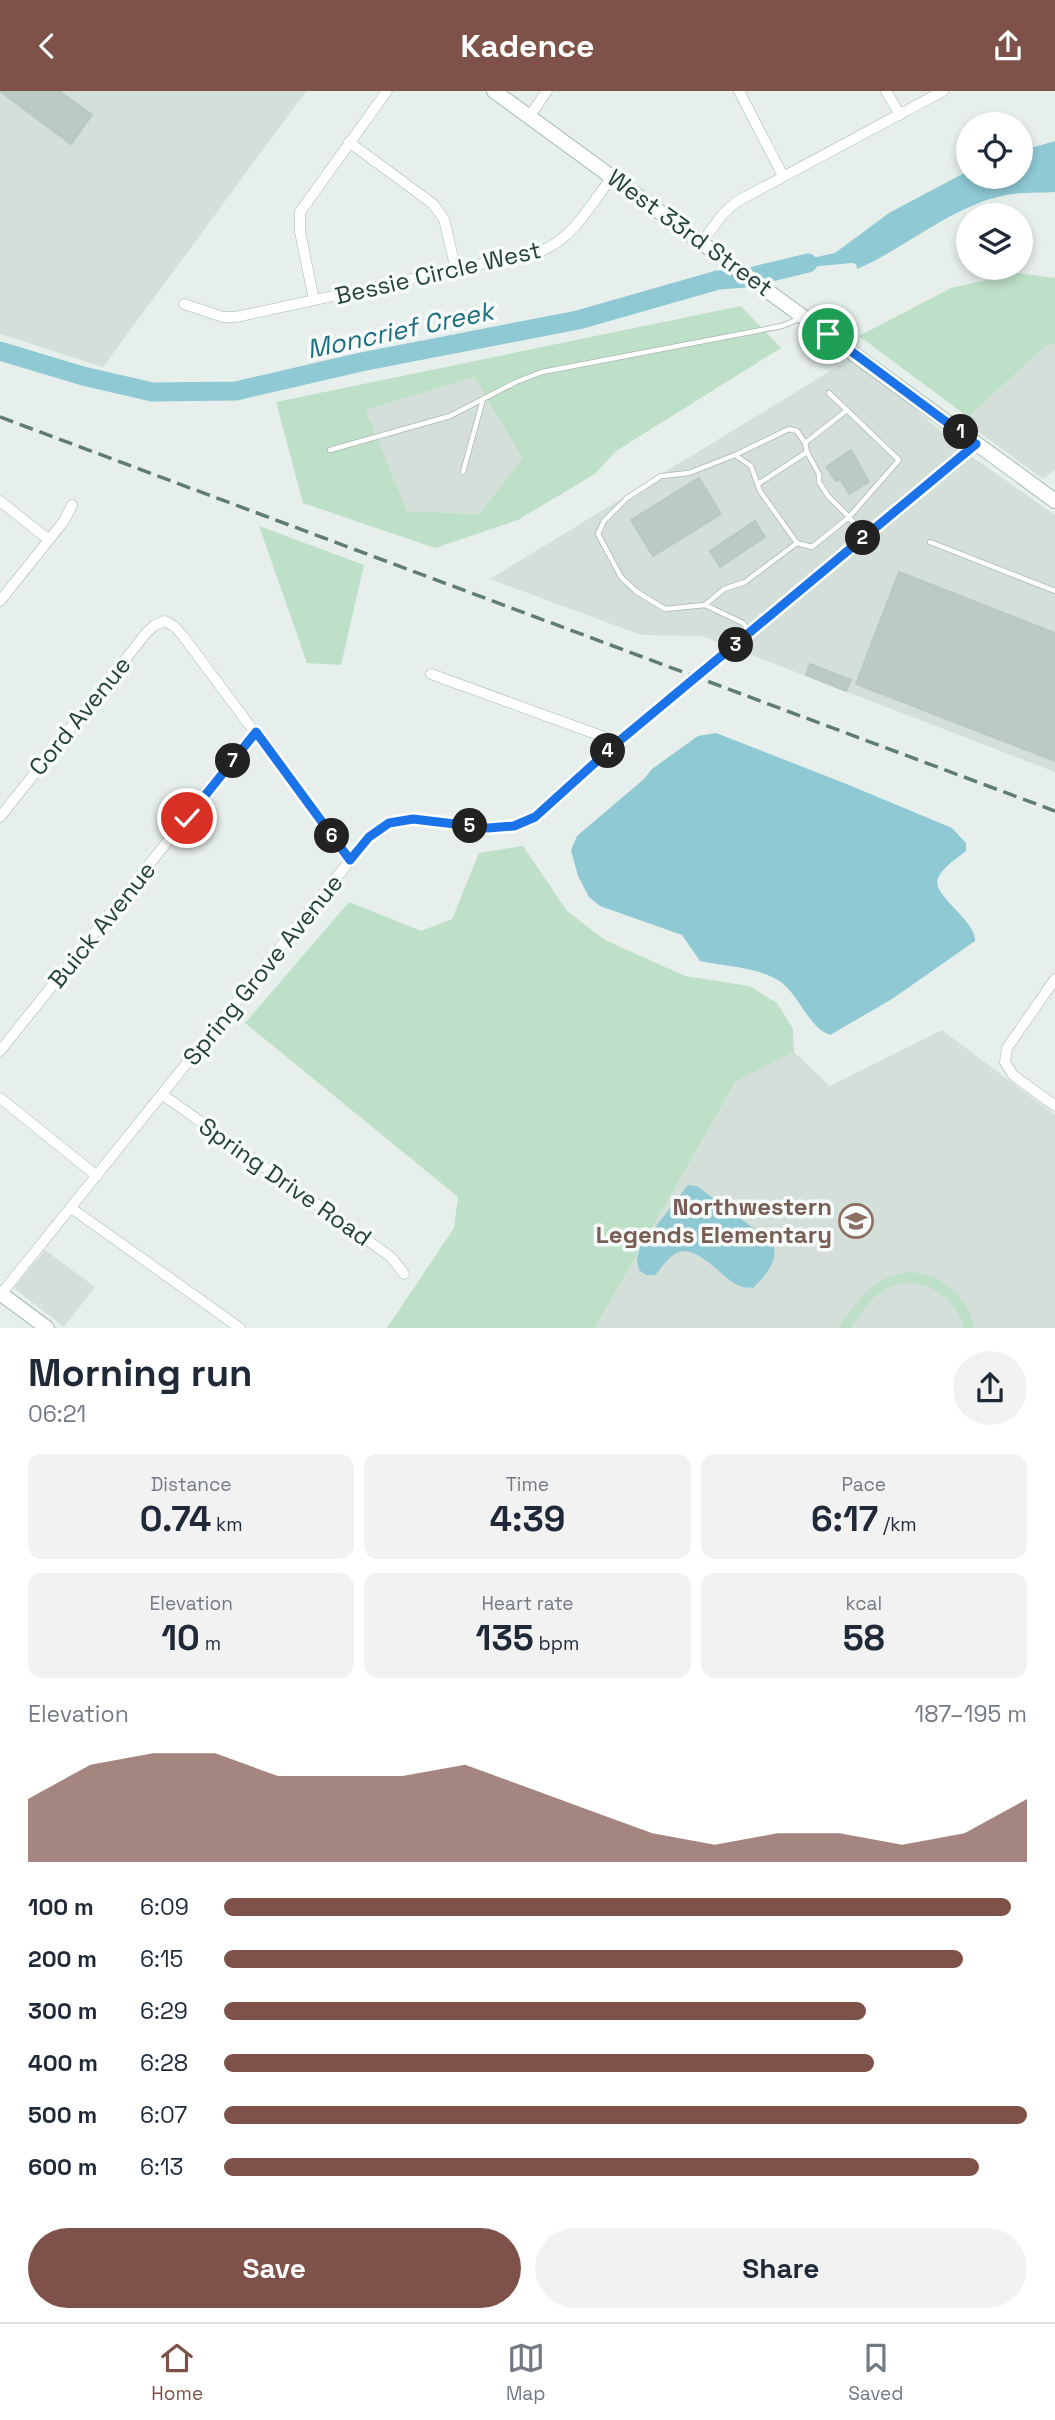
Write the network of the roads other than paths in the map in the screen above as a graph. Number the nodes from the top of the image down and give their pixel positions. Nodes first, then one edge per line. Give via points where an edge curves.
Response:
1 (387, 91) edge
2 (494, 91) edge
3 (547, 91) edge
4 (739, 91) edge
5 (886, 91) edge
6 (943, 91) edge
7 (900, 115) junction
8 (528, 117) junction
9 (349, 142) junction
10 (783, 176) junction
11 (612, 177) junction
12 (702, 242) junction
13 (456, 270) junction
14 (314, 300) junction
15 (184, 304) dead end
16 (805, 317) junction
17 (829, 393) dead end
18 (483, 399) junction
19 (847, 410) junction
20 (805, 443) junction
21 (976, 444) junction
22 (330, 450) dead end
23 (807, 452) junction
24 (736, 455) junction
25 (463, 471) dead end
26 (758, 484) junction
27 (0, 501) edge
28 (1055, 501) edge
29 (72, 505) dead end
30 (849, 517) junction
31 (865, 537) junction
32 (49, 540) junction
33 (930, 542) dead end
34 (797, 543) junction
35 (1055, 591) edge
36 (0, 601) edge
37 (705, 605) junction
38 (750, 633) junction
39 (431, 674) dead end
40 (256, 732) junction
41 (618, 742) junction
42 (0, 817) edge
43 (350, 860) junction
44 (1055, 979) edge
45 (0, 1051) edge
46 (163, 1095) junction
47 (0, 1098) edge
48 (1055, 1106) edge
49 (97, 1176) junction
50 (71, 1208) junction
51 (404, 1274) dead end
52 (0, 1294) edge
53 (47, 1328) edge
54 (240, 1328) edge

1 - 9 street
2 - 8 street, West 33rd Street
3 - 8 street
4 - 10 street
5 - 7 street
6 - 7 street
7 - 10 street
8 - 11 street, West 33rd Street
9 - 13 street via 440,212
9 - 14 street, Bessie Circle West via 306,201 299,221
10 - 12 street via 729,207
11 - 12 street, West 33rd Street
11 - 13 street, Bessie Circle West via 574,228 553,247
12 - 16 street, West 33rd Street
13 - 14 street, Bessie Circle West
14 - 15 street, Bessie Circle West via 236,317
16 - 18 lane via 782,326 542,372
16 - 21 street, West 33rd Street
17 - 19 lane
18 - 22 lane via 450,416
18 - 25 lane
19 - 20 lane
19 - 30 lane via 899,460
20 - 23 lane
20 - 24 lane via 797,431 789,429
21 - 28 street, West 33rd Street
21 - 31 street, Spring Grove Avenue
23 - 26 lane
23 - 30 lane via 828,496
24 - 26 lane via 751,466
24 - 37 lane via 689,473 661,476 627,498 597,534 621,577 637,592 665,609
26 - 34 lane
27 - 32 street
29 - 32 street
30 - 31 lane
30 - 34 lane via 812,547
31 - 38 street, Spring Grove Avenue
32 - 36 street
33 - 35 lane
34 - 37 lane
37 - 38 lane via 743,623
38 - 41 street, Spring Grove Avenue
39 - 41 street
40 - 42 street, Cord Avenue via 183,635 165,621 147,632
40 - 43 street
40 - 45 street, Buick Avenue
41 - 43 street, Spring Grove Avenue via 535,817 514,826 488,828 413,819 389,823 369,837
43 - 46 street, Spring Grove Avenue
44 - 48 street via 1007,1048 1005,1062 1013,1075
46 - 49 street, Spring Grove Avenue
46 - 51 street, Spring Drive Road via 391,1257
47 - 49 street
49 - 50 street, Spring Grove Avenue
50 - 52 street, Spring Grove Avenue
50 - 54 street
52 - 53 street

